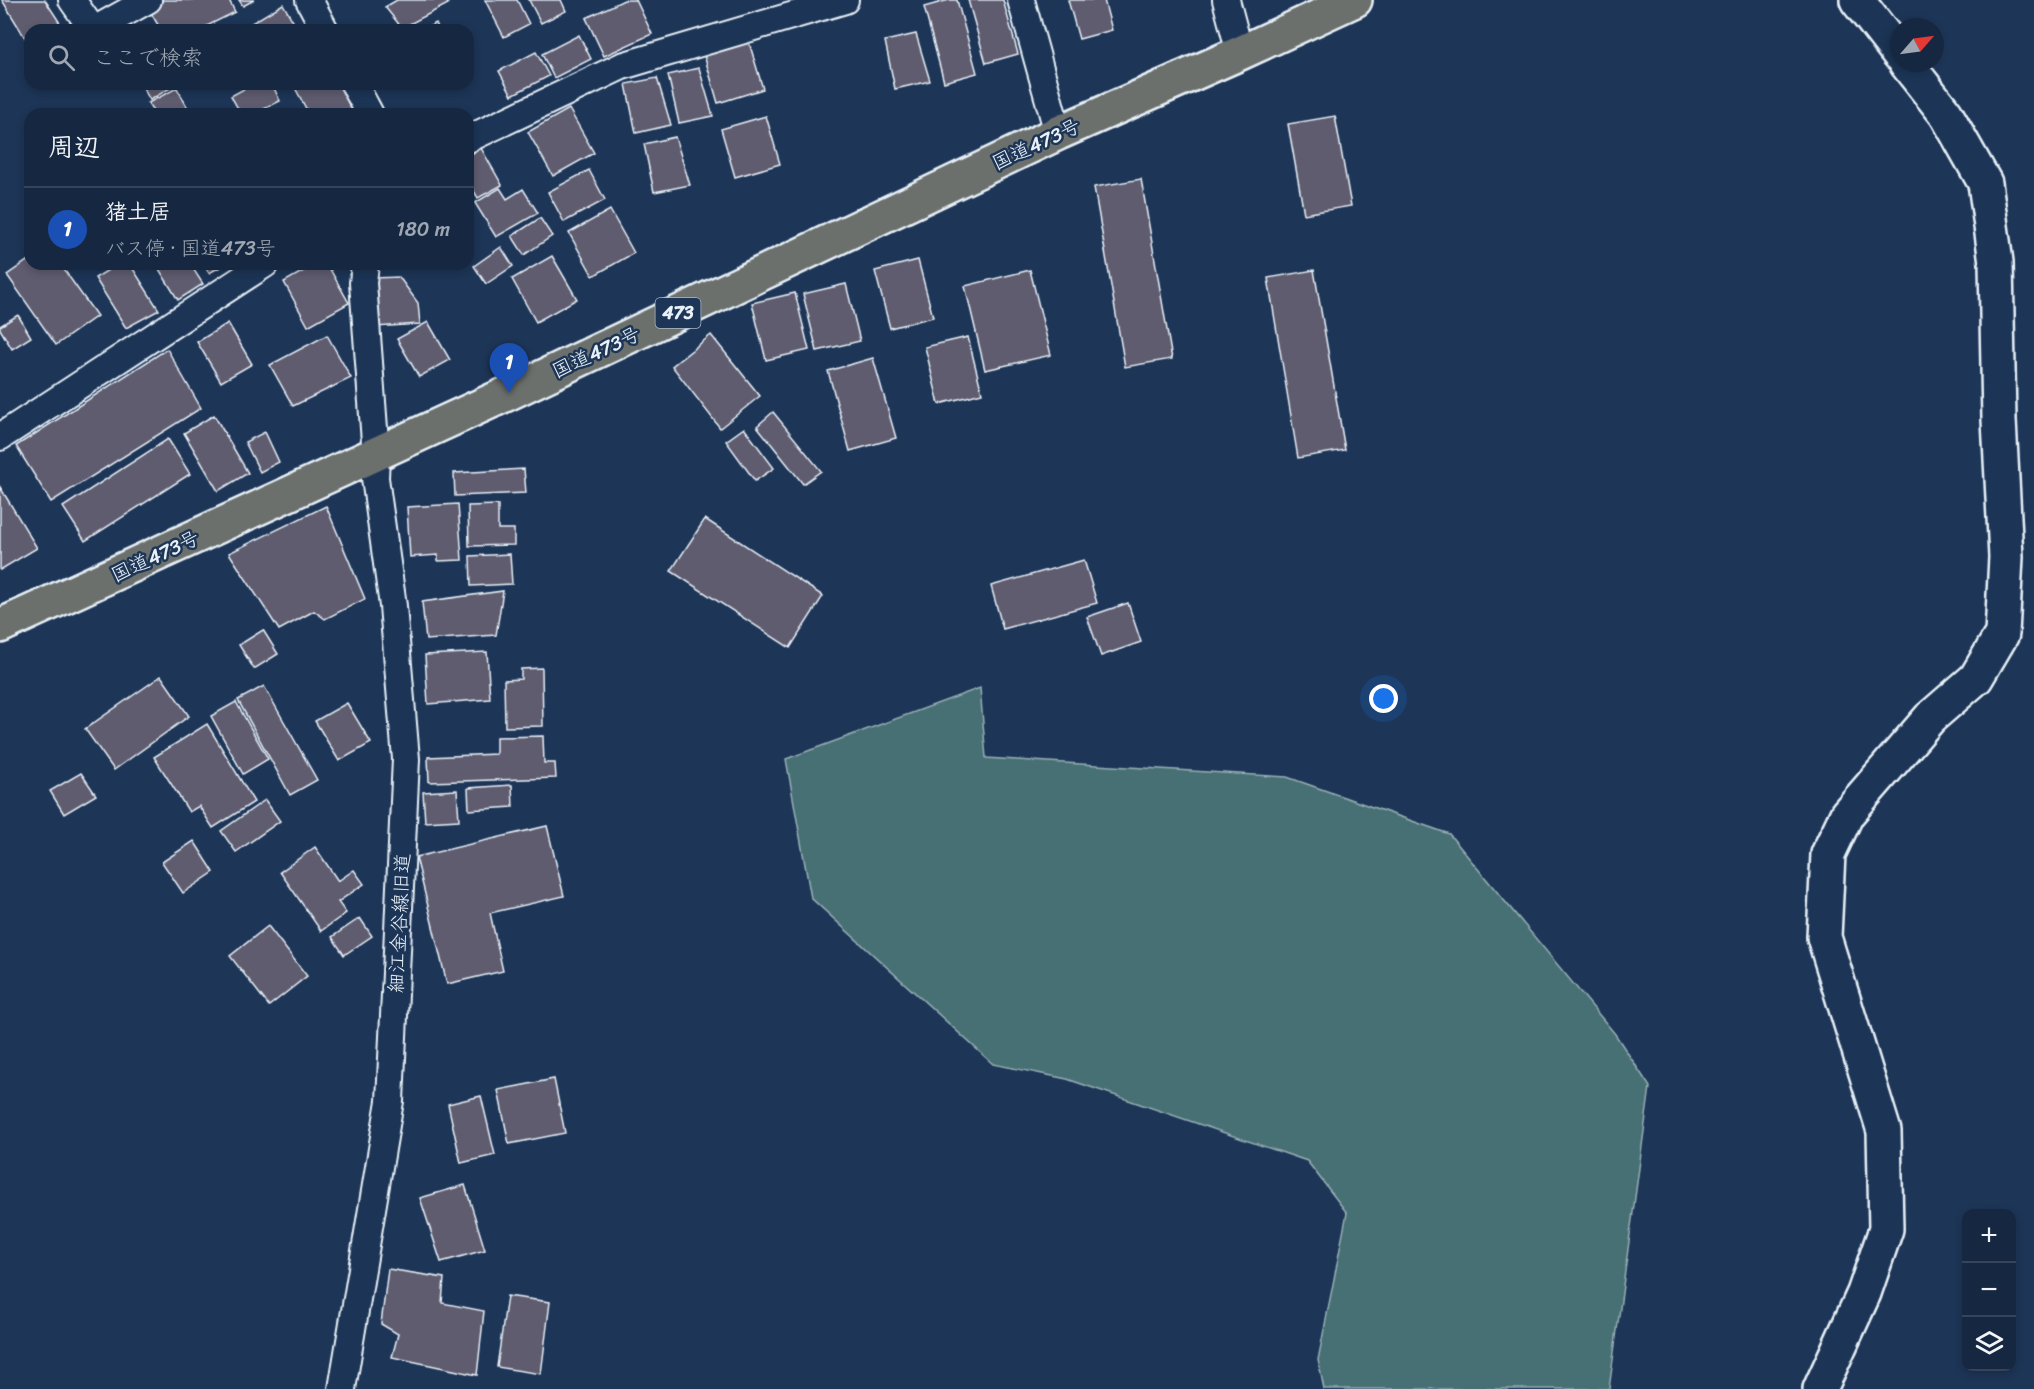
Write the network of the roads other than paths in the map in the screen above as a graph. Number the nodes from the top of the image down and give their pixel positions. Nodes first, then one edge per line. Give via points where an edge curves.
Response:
1 (72, 0) edge
2 (148, 0) edge
3 (309, 0) edge
4 (845, 0) edge
5 (1021, 0) edge
6 (1226, 0) edge
7 (1355, 0) edge
8 (1857, 0) edge
9 (89, 24) edge
10 (104, 24) edge
11 (322, 24) edge
12 (1890, 42) edge
13 (1240, 53) junction
14 (1913, 72) edge
15 (357, 90) edge
16 (367, 108) edge
17 (1058, 133) junction
18 (474, 137) edge
19 (256, 270) edge
20 (364, 270) edge
21 (0, 437) edge
22 (376, 455) junction
23 (0, 626) edge
24 (342, 1389) edge
25 (1820, 1389) edge

1 - 9 street
2 - 10 street
3 - 11 street
4 - 18 street via 622,66
5 - 17 street
6 - 13 street
7 - 13 highway, 国道473号 / 473
8 - 12 street
13 - 17 highway, 国道473号 / 473
14 - 25 street via 1946,114 1985,183 1996,262 2006,557 2002,633 1976,678 1930,718 1847,814 1828,854 1824,937 1884,1131 1886,1229 1864,1293
15 - 16 street
17 - 22 highway, 国道473号 / 473
19 - 21 street
20 - 22 street, 細江金谷線旧道
22 - 23 highway, 国道473号 / 473
22 - 24 street, 細江金谷線旧道 via 375,478 393,606 406,759 390,1101

